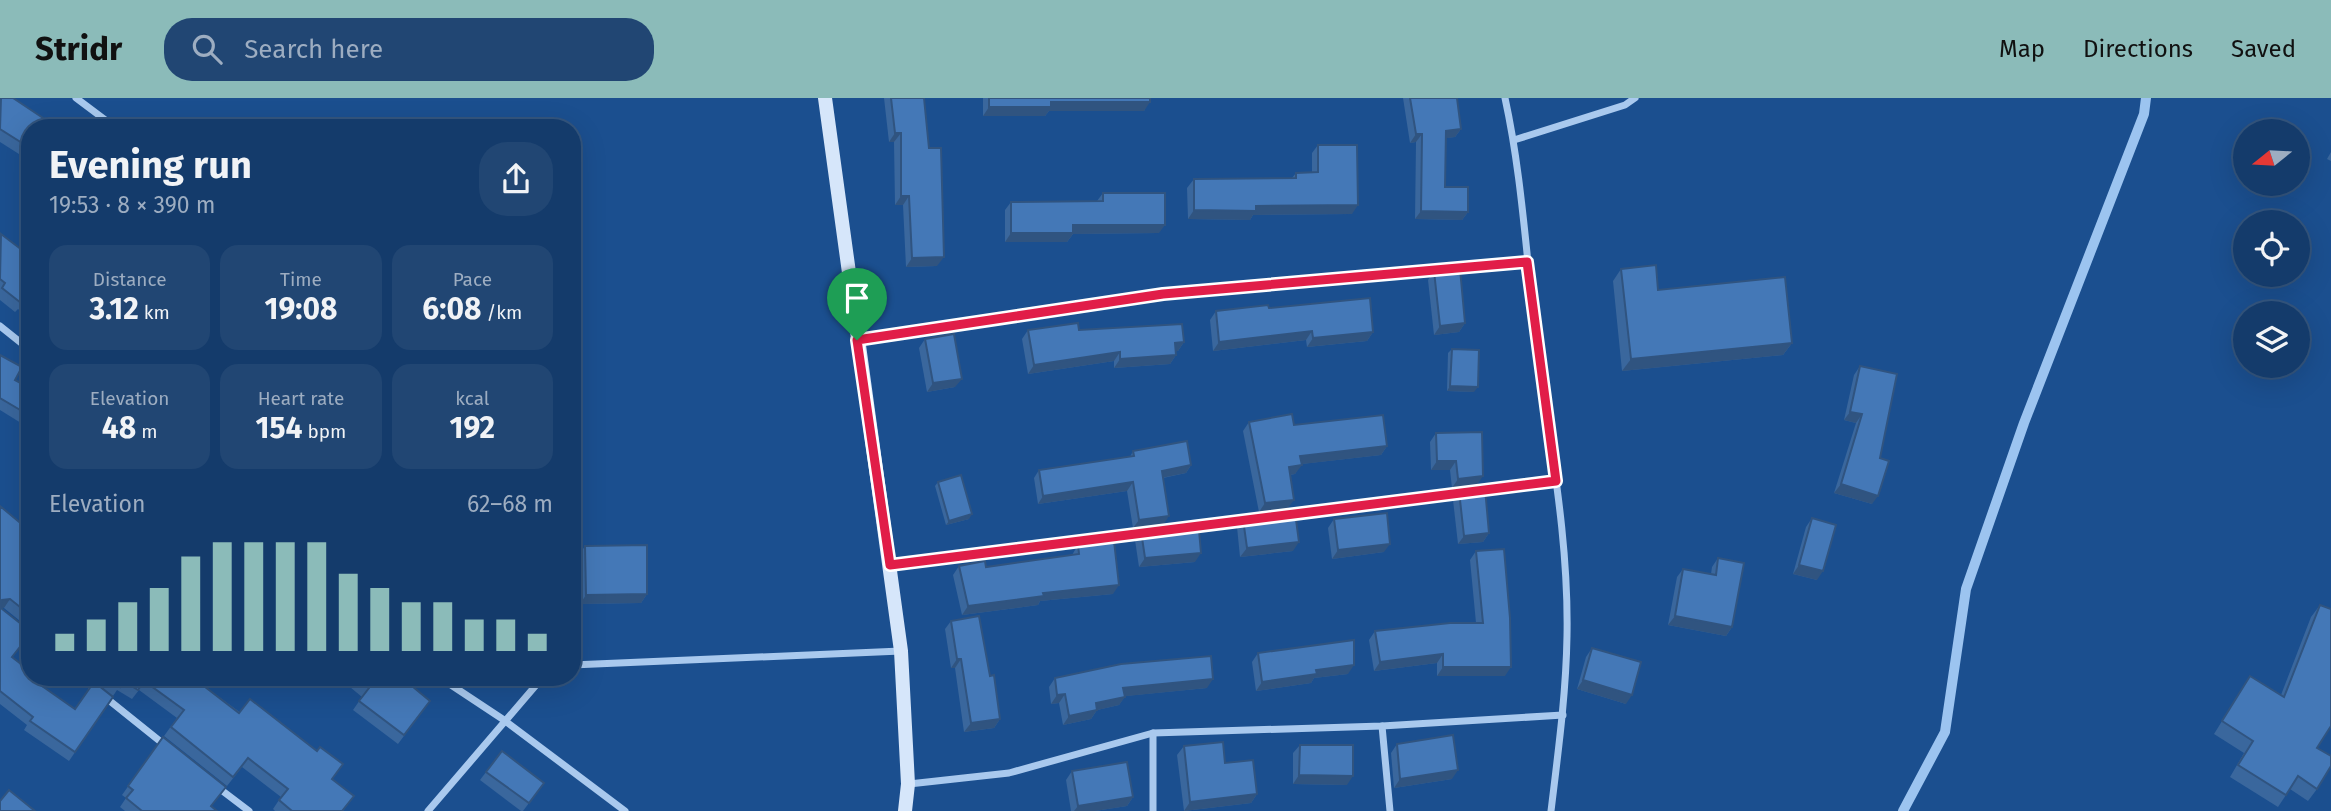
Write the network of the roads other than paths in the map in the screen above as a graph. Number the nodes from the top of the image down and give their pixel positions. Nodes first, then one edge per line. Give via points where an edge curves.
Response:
1 (76, 98) edge
2 (825, 98) edge
3 (1505, 98) edge
4 (1635, 98) edge
5 (104, 119) edge
6 (1514, 140) junction
7 (1527, 262) junction
8 (0, 326) edge
9 (857, 340) junction
10 (21, 343) edge
11 (1556, 481) junction
12 (1273, 517) edge
13 (1260, 518) edge
14 (890, 565) junction
15 (901, 651) junction
16 (581, 665) edge
17 (91, 686) edge
18 (453, 686) edge
19 (535, 686) edge
20 (1563, 715) junction
21 (504, 720) junction
22 (1382, 726) junction
23 (1153, 733) junction
24 (169, 749) edge
25 (209, 780) edge
26 (908, 784) junction
27 (249, 811) edge
28 (428, 811) edge
29 (625, 811) edge
30 (905, 811) edge
31 (1153, 811) edge
32 (1390, 811) edge
33 (1551, 811) edge

1 - 5 street
2 - 9 main road
3 - 6 street
4 - 6 street
6 - 7 street
7 - 9 street via 1163,294
7 - 11 street
8 - 10 street
9 - 14 main road
11 - 12 street
11 - 20 street via 1567,634
13 - 14 street
14 - 15 main road
15 - 16 street
15 - 26 main road
17 - 24 street
18 - 21 street
19 - 21 street
20 - 22 street
20 - 33 street
21 - 28 street
21 - 29 street
22 - 23 street
22 - 32 street
23 - 26 street via 1009,773
23 - 31 street
25 - 27 street
26 - 30 main road

